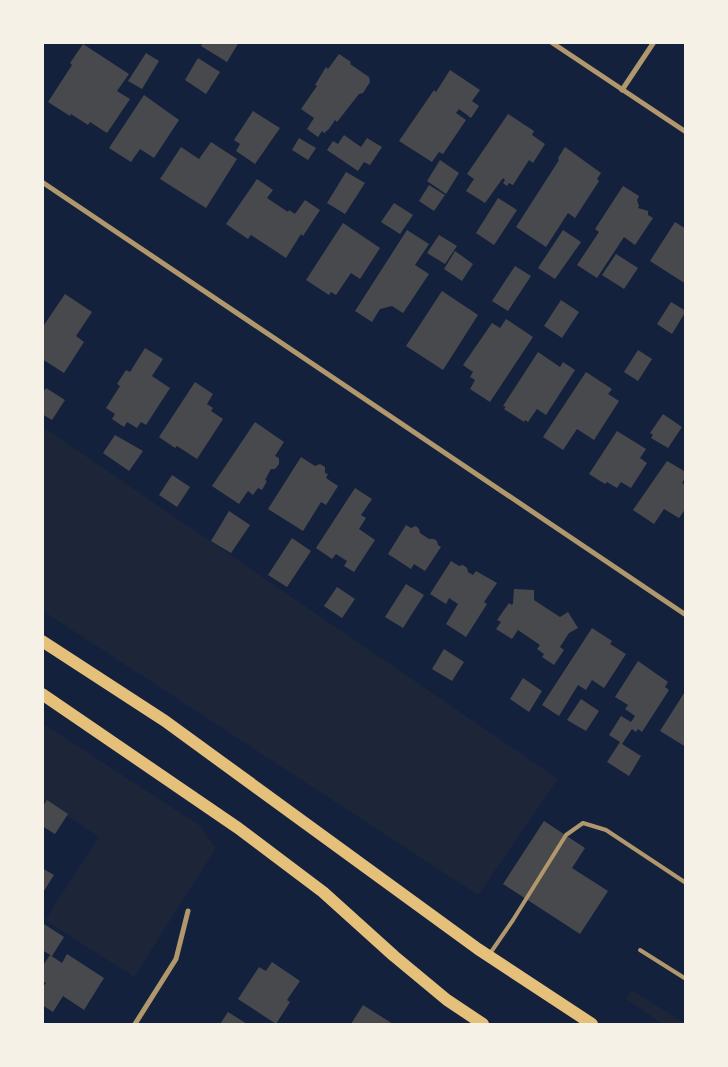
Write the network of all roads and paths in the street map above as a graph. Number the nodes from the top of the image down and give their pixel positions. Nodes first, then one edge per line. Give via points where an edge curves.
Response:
1 (551, 42) edge
2 (654, 42) edge
3 (622, 90) junction
4 (686, 132) edge
5 (42, 182) edge
6 (686, 615) edge
7 (42, 641) edge
8 (42, 694) edge
9 (686, 883) edge
10 (188, 911) dead end
11 (640, 950) dead end
12 (488, 955) junction
13 (686, 979) edge
14 (135, 1024) edge
15 (484, 1024) edge
16 (592, 1024) edge

1 - 3 street
2 - 3 street
3 - 4 street
5 - 6 street
7 - 12 main road via 165,721
8 - 15 main road via 254,840 323,892 447,1000
9 - 12 lane via 606,830 583,823 566,835
10 - 14 street via 176,959
11 - 13 lane
12 - 16 main road

